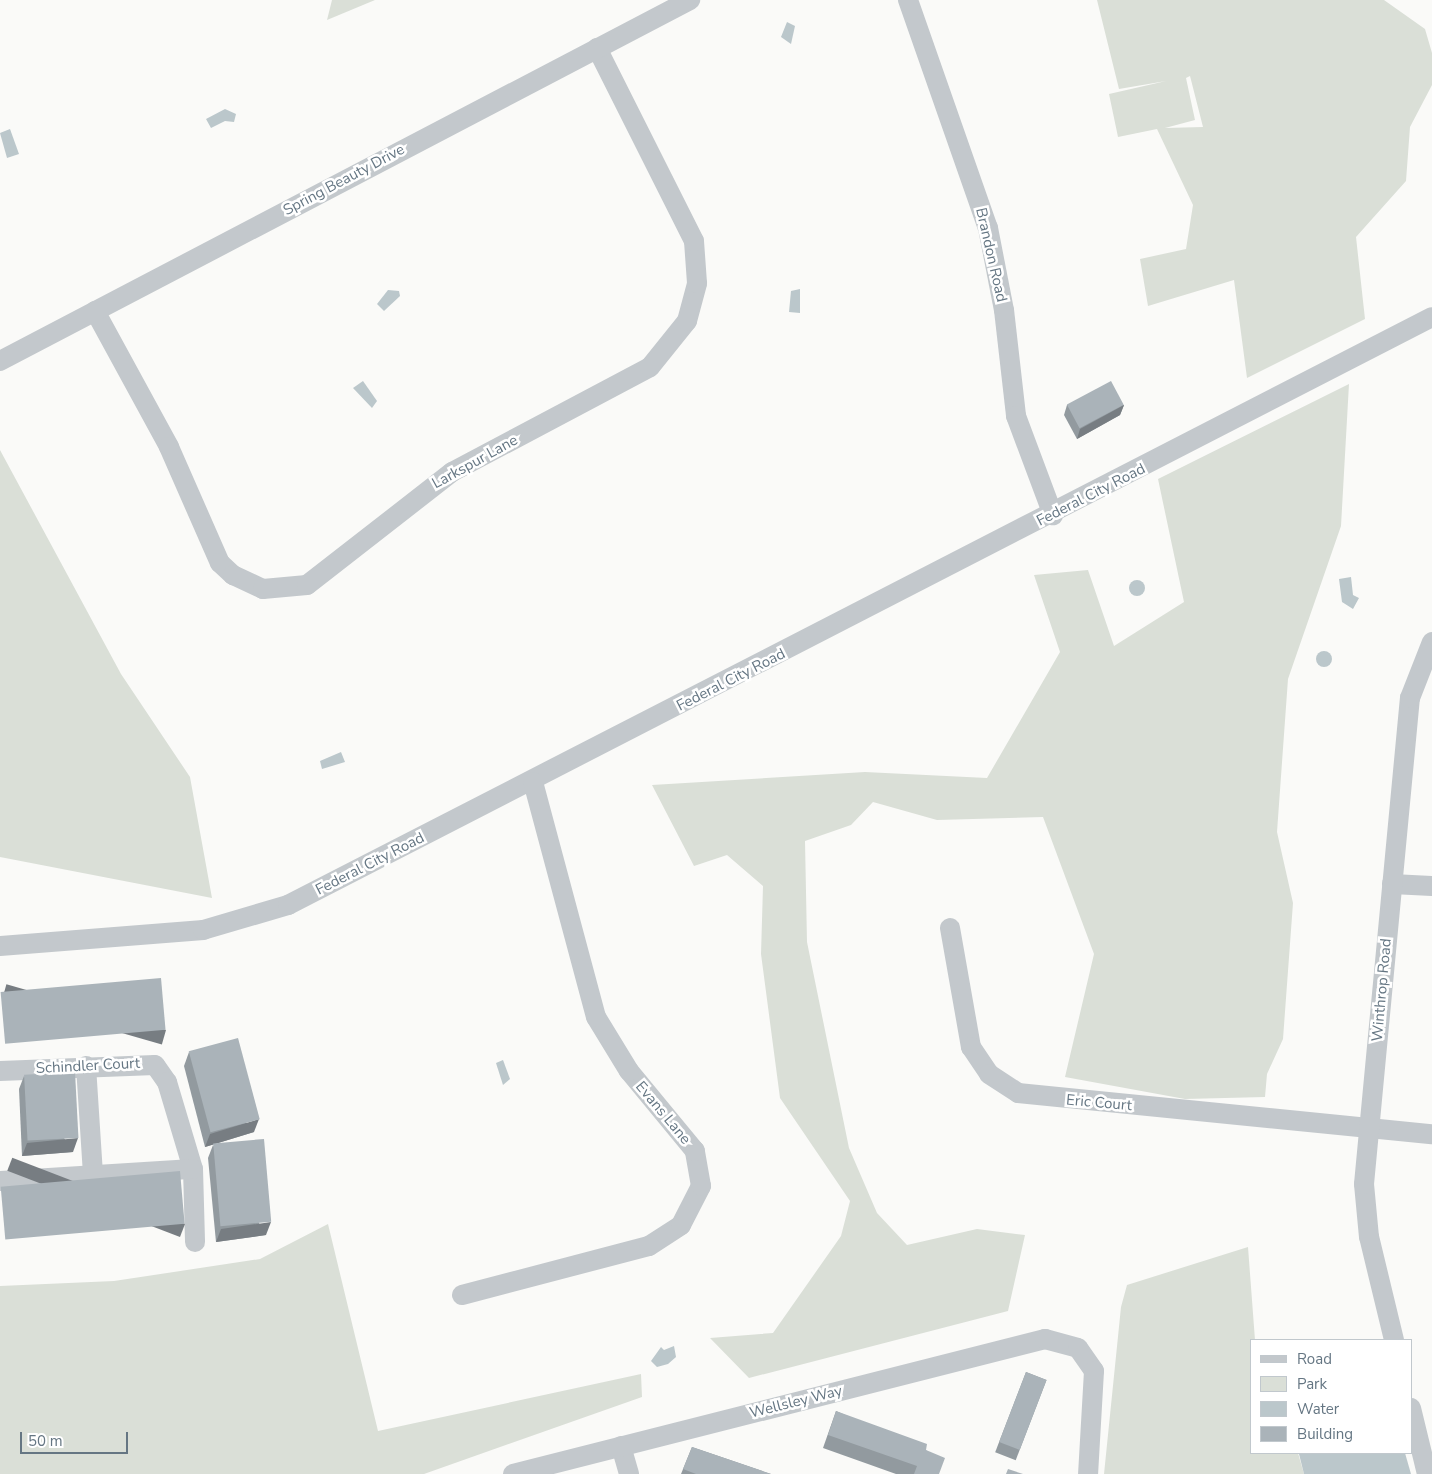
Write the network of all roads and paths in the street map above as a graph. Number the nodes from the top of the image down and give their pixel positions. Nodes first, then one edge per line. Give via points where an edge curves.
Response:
1 (690, 0) edge
2 (908, 0) edge
3 (597, 48) junction
4 (95, 311) junction
5 (1432, 317) edge
6 (0, 361) edge
7 (1052, 515) junction
8 (1432, 642) edge
9 (533, 782) junction
10 (1392, 884) junction
11 (1432, 886) edge
12 (950, 928) dead end
13 (0, 946) edge
14 (86, 1066) junction
15 (0, 1071) edge
16 (1369, 1128) junction
17 (1432, 1134) edge
18 (193, 1169) junction
19 (93, 1175) junction
20 (0, 1181) edge
21 (195, 1242) dead end
22 (462, 1295) dead end
23 (1394, 1339) edge
24 (1412, 1412) edge
25 (621, 1446) junction
26 (513, 1474) edge
27 (629, 1474) edge
28 (1088, 1474) edge
29 (1427, 1474) edge

1 - 3 street, Spring Beauty Drive
2 - 7 street, Brandon Road via 988,228 1004,310 1016,416
3 - 4 street, Spring Beauty Drive
3 - 4 street, Larkspur Lane via 694,241 697,283 686,321 650,367 452,472 307,585 263,589 233,575 220,563 169,447
4 - 6 street, Spring Beauty Drive
5 - 7 street, Federal City Road
7 - 9 street, Federal City Road
8 - 10 street, Winthrop Road via 1415,675 1410,698
9 - 13 street, Federal City Road via 262,915 203,930
9 - 22 street, Evans Lane via 596,1017 629,1071 695,1151 701,1186 681,1225 649,1246
10 - 11 street
10 - 16 street, Winthrop Road
12 - 16 street, Eric Court via 972,1047 989,1074 1018,1093
14 - 15 street, Schindler Court
14 - 18 street, Schindler Court via 155,1065 167,1082
14 - 19 street
16 - 17 street, Eric Court
16 - 23 street, Winthrop Road via 1366,1214
18 - 19 street
18 - 21 street, Schindler Court
19 - 20 street
24 - 29 street
25 - 26 street, Wellsley Way
25 - 27 street
25 - 28 street, Wellsley Way via 1045,1339 1078,1348 1088,1358 1095,1384

